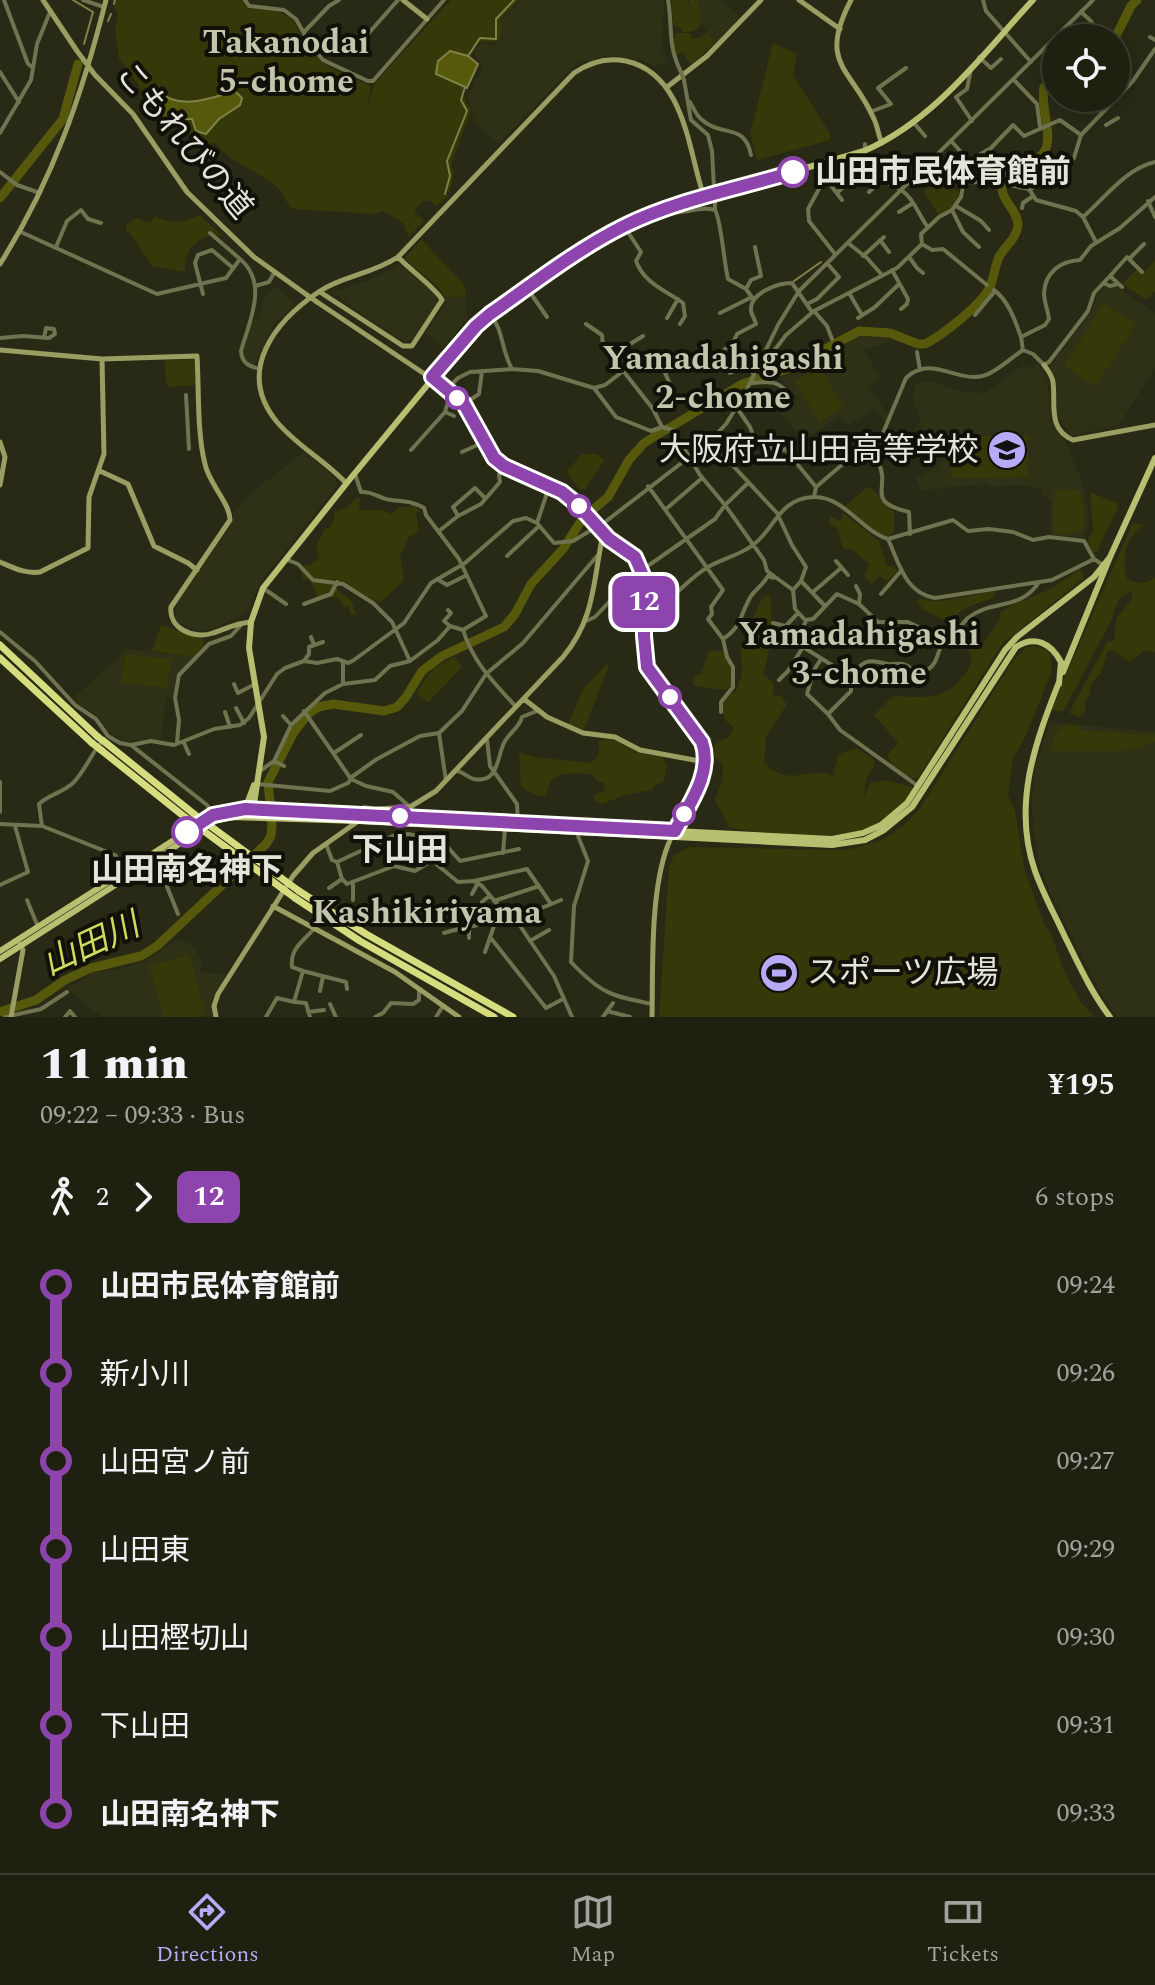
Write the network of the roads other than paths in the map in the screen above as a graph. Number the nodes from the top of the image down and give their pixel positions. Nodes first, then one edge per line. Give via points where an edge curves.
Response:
1 (4, 0) edge
2 (43, 0) edge
3 (83, 0) edge
4 (245, 0) edge
5 (339, 0) edge
6 (401, 0) edge
7 (444, 0) edge
8 (668, 0) edge
9 (761, 0) edge
10 (799, 0) edge
11 (851, 0) edge
12 (983, 0) edge
13 (1033, 0) edge
14 (1093, 0) edge
15 (105, 3) edge
16 (50, 12) junction
17 (1081, 12) junction
18 (427, 19) junction
19 (1093, 24) edge
20 (840, 29) junction
21 (1004, 31) junction
22 (304, 32) junction
23 (344, 37) dead end
24 (1155, 49) edge
25 (979, 57) junction
26 (1001, 59) dead end
27 (1031, 62) junction
28 (88, 64) junction
29 (971, 67) junction
30 (33, 68) junction
31 (906, 68) dead end
32 (0, 72) edge
33 (1014, 80) junction
34 (2, 82) edge
35 (667, 87) junction
36 (688, 100) junction
37 (19, 102) junction
38 (870, 112) junction
39 (1118, 118) dead end
40 (972, 121) junction
41 (914, 123) junction
42 (1106, 125) dead end
43 (1040, 127) junction
44 (0, 133) edge
45 (1081, 135) junction
46 (925, 136) dead end
47 (952, 142) junction
48 (882, 143) junction
49 (865, 148) junction
50 (751, 155) dead end
51 (969, 161) junction
52 (828, 162) junction
53 (1155, 162) edge
54 (864, 167) junction
55 (0, 172) edge
56 (825, 178) junction
57 (974, 180) junction
58 (879, 182) junction
59 (714, 188) dead end
60 (901, 191) junction
61 (869, 192) dead end
62 (41, 193) junction
63 (837, 193) junction
64 (1032, 193) junction
65 (704, 197) junction
66 (1155, 197) edge
67 (842, 200) dead end
68 (715, 201) dead end
69 (1148, 201) junction
70 (913, 203) junction
71 (954, 208) junction
72 (1022, 208) dead end
73 (664, 210) junction
74 (715, 210) junction
75 (899, 212) dead end
76 (1083, 217) junction
77 (1155, 217) edge
78 (101, 223) dead end
79 (624, 226) junction
80 (927, 227) junction
81 (989, 230) dead end
82 (21, 232) junction
83 (210, 233) dead end
84 (1096, 242) junction
85 (848, 243) junction
86 (922, 244) junction
87 (1144, 244) dead end
88 (976, 246) dead end
89 (56, 247) junction
90 (755, 247) dead end
91 (889, 252) dead end
92 (836, 254) junction
93 (863, 256) junction
94 (398, 257) junction
95 (909, 257) junction
96 (240, 259) junction
97 (1129, 259) junction
98 (827, 263) junction
99 (0, 264) edge
100 (233, 268) junction
101 (892, 270) junction
102 (1142, 272) dead end
103 (274, 273) junction
104 (923, 273) dead end
105 (882, 275) junction
106 (1110, 276) junction
107 (1103, 283) junction
108 (201, 284) junction
109 (898, 285) junction
110 (987, 285) dead end
111 (255, 286) junction
112 (527, 288) junction
113 (746, 289) junction
114 (320, 291) junction
115 (799, 291) junction
116 (849, 293) junction
117 (203, 294) dead end
118 (678, 299) junction
119 (752, 299) junction
120 (807, 304) junction
121 (901, 309) dead end
122 (814, 312) junction
123 (720, 313) dead end
124 (490, 314) junction
125 (975, 315) dead end
126 (547, 317) dead end
127 (667, 318) dead end
128 (586, 324) dead end
129 (680, 324) dead end
130 (643, 336) dead end
131 (1021, 337) junction
132 (0, 338) edge
133 (44, 338) dead end
134 (832, 339) dead end
135 (733, 343) junction
136 (0, 350) edge
137 (1023, 350) junction
138 (917, 352) dead end
139 (611, 356) junction
140 (713, 358) dead end
141 (102, 359) junction
142 (749, 365) junction
143 (1044, 365) junction
144 (674, 367) dead end
145 (757, 368) junction
146 (260, 369) junction
147 (512, 369) junction
148 (920, 370) junction
149 (482, 371) junction
150 (622, 372) junction
151 (730, 373) dead end
152 (754, 375) junction
153 (432, 377) junction
154 (751, 384) junction
155 (594, 388) junction
156 (449, 390) junction
157 (186, 395) dead end
158 (771, 403) dead end
159 (464, 404) junction
160 (737, 408) junction
161 (653, 409) junction
162 (187, 412) junction
163 (201, 412) junction
164 (445, 412) junction
165 (454, 416) dead end
166 (1155, 425) edge
167 (662, 427) junction
168 (755, 440) junction
169 (710, 441) junction
170 (0, 442) edge
171 (484, 442) junction
172 (189, 449) dead end
173 (411, 450) dead end
174 (462, 452) dead end
175 (687, 457) junction
176 (1155, 458) edge
177 (844, 463) junction
178 (732, 465) junction
179 (504, 466) junction
180 (100, 471) junction
181 (355, 472) junction
182 (702, 478) junction
183 (346, 483) junction
184 (748, 483) junction
185 (0, 485) edge
186 (550, 485) junction
187 (648, 486) junction
188 (816, 487) junction
189 (814, 497) junction
190 (485, 498) junction
191 (725, 505) junction
192 (666, 509) junction
193 (777, 513) junction
194 (458, 516) junction
195 (538, 525) junction
196 (600, 530) junction
197 (439, 531) junction
198 (910, 535) junction
199 (689, 539) junction
200 (888, 539) junction
201 (754, 545) junction
202 (599, 554) junction
203 (507, 556) dead end
204 (1110, 557) junction
205 (285, 559) junction
206 (1094, 559) junction
207 (836, 561) dead end
208 (0, 562) edge
209 (461, 564) junction
210 (1103, 565) junction
211 (706, 568) junction
212 (841, 568) junction
213 (197, 570) junction
214 (642, 570) junction
215 (901, 571) junction
216 (848, 575) dead end
217 (465, 576) junction
218 (437, 579) junction
219 (779, 579) junction
220 (801, 581) junction
221 (337, 582) junction
222 (1039, 582) junction
223 (624, 586) dead end
224 (856, 586) dead end
225 (263, 588) junction
226 (793, 590) junction
227 (813, 592) junction
228 (881, 594) dead end
229 (286, 604) dead end
230 (304, 604) dead end
231 (859, 604) junction
232 (825, 606) junction
233 (448, 610) dead end
234 (644, 613) junction
235 (798, 613) junction
236 (586, 621) junction
237 (806, 621) junction
238 (247, 622) junction
239 (773, 623) dead end
240 (450, 626) junction
241 (785, 626) junction
242 (395, 630) junction
243 (463, 630) junction
244 (0, 632) edge
245 (780, 632) dead end
246 (311, 637) dead end
247 (723, 639) junction
248 (943, 639) junction
249 (323, 642) dead end
250 (0, 645) edge
251 (314, 645) junction
252 (803, 647) junction
253 (0, 658) edge
254 (821, 659) junction
255 (304, 661) junction
256 (343, 661) junction
257 (410, 661) junction
258 (486, 674) junction
259 (851, 677) junction
260 (779, 680) dead end
261 (234, 684) dead end
262 (255, 684) junction
263 (343, 684) junction
264 (1059, 684) junction
265 (267, 693) junction
266 (273, 696) dead end
267 (524, 699) junction
268 (259, 704) junction
269 (516, 707) junction
270 (236, 708) dead end
271 (539, 710) junction
272 (304, 711) junction
273 (225, 712) dead end
274 (721, 712) dead end
275 (828, 714) junction
276 (283, 716) dead end
277 (244, 723) junction
278 (291, 725) junction
279 (230, 727) junction
280 (439, 733) junction
281 (361, 735) dead end
282 (487, 739) junction
283 (95, 740) junction
284 (105, 743) junction
285 (177, 743) junction
286 (184, 743) junction
287 (131, 745) junction
288 (282, 746) junction
289 (293, 746) dead end
290 (334, 753) junction
291 (189, 754) dead end
292 (274, 761) junction
293 (705, 762) junction
294 (284, 766) dead end
295 (260, 771) junction
296 (457, 771) junction
297 (494, 773) junction
298 (351, 779) junction
299 (0, 782) edge
300 (446, 782) junction
301 (260, 785) junction
302 (921, 788) junction
303 (410, 807) junction
304 (377, 809) junction
305 (249, 812) junction
306 (345, 813) junction
307 (277, 814) junction
308 (0, 815) edge
309 (213, 815) junction
310 (366, 815) junction
311 (414, 817) junction
312 (358, 821) junction
313 (1, 824) edge
314 (518, 825) junction
315 (15, 826) junction
316 (42, 826) junction
317 (576, 828) junction
318 (505, 829) junction
319 (673, 834) junction
320 (436, 842) junction
321 (326, 844) junction
322 (519, 849) dead end
323 (503, 853) junction
324 (156, 859) junction
325 (337, 862) junction
326 (435, 863) junction
327 (129, 872) junction
328 (342, 879) junction
329 (476, 882) junction
330 (353, 884) junction
331 (0, 885) edge
332 (539, 886) junction
333 (329, 888) dead end
334 (297, 894) junction
335 (472, 894) dead end
336 (489, 896) junction
337 (27, 900) dead end
338 (353, 900) dead end
339 (561, 900) dead end
340 (494, 901) junction
341 (482, 902) dead end
342 (551, 904) junction
343 (273, 906) junction
344 (178, 914) dead end
345 (514, 918) junction
346 (495, 923) junction
347 (469, 925) junction
348 (38, 927) junction
349 (314, 929) junction
350 (549, 930) dead end
351 (444, 933) dead end
352 (490, 937) junction
353 (469, 938) dead end
354 (530, 941) junction
355 (20, 943) junction
356 (0, 951) edge
357 (485, 952) dead end
358 (0, 959) edge
359 (303, 971) junction
360 (323, 976) junction
361 (419, 988) junction
362 (347, 989) dead end
363 (320, 991) dead end
364 (67, 992) dead end
365 (563, 999) junction
366 (294, 1002) junction
367 (613, 1003) dead end
368 (330, 1004) dead end
369 (652, 1004) junction
370 (443, 1006) junction
371 (324, 1010) dead end
372 (607, 1011) junction
373 (309, 1014) edge
374 (9, 1016) edge
375 (65, 1017) edge
376 (75, 1017) edge
377 (216, 1017) edge
378 (266, 1017) edge
379 (336, 1017) edge
380 (375, 1017) edge
381 (436, 1017) edge
382 (459, 1017) edge
383 (494, 1017) edge
384 (513, 1017) edge
385 (572, 1017) edge
386 (603, 1017) edge
387 (630, 1017) edge
388 (652, 1017) edge
389 (1110, 1017) edge

1 - 30 street
2 - 16 street, こもれびの道
3 - 15 street
4 - 22 street via 249,6 284,10
5 - 22 street
6 - 18 street
6 - 23 street via 360,43
7 - 18 street
8 - 36 street, bridge via 670,50
9 - 35 street via 707,56
10 - 20 street
11 - 20 street
12 - 21 street
13 - 21 main road
14 - 17 street
15 - 28 street
16 - 28 street, こもれびの道
16 - 30 street
17 - 19 street
17 - 27 street
18 - 22 street via 373,81 323,60
20 - 38 street via 840,67
21 - 25 main road
21 - 27 street
24 - 45 street via 1133,81
25 - 26 street via 991,68
25 - 29 main road
27 - 33 street
28 - 62 street
28 - 103 street, こもれびの道 via 133,114 187,192
29 - 40 street via 967,89 956,97
29 - 41 main road
30 - 37 street
31 - 38 street via 878,88 891,104
32 - 34 street
33 - 40 street
33 - 43 street via 1037,104
34 - 37 street
35 - 65 street
35 - 94 street via 639,64 609,59 584,67
36 - 50 street via 700,119 745,137
36 - 59 street via 691,120 708,135
37 - 44 street
38 - 48 street
39 - 42 street
40 - 47 street
41 - 46 street
41 - 48 main road
43 - 45 street via 1060,120
43 - 51 street via 1024,136 1013,125
45 - 64 street via 1074,158
47 - 51 street
47 - 60 street
48 - 49 main road
49 - 52 main road
49 - 54 street
51 - 57 street
52 - 56 street
52 - 65 main road
53 - 76 street via 1114,186
54 - 58 street
54 - 63 street
55 - 62 street
56 - 63 street
56 - 92 street via 808,215
57 - 64 street
57 - 71 street via 963,186
58 - 60 street
58 - 61 street
60 - 70 street
60 - 85 street
62 - 82 street
63 - 67 street
64 - 72 street
64 - 76 street via 1039,201 1066,206
65 - 73 main road
66 - 69 street
68 - 74 street
69 - 77 street
69 - 84 street
70 - 75 street
70 - 80 street
71 - 80 street
71 - 81 street
71 - 88 street
73 - 74 street
73 - 79 main road
74 - 113 street via 728,279
76 - 84 street
78 - 89 street via 81,210 67,221
79 - 112 main road
79 - 118 street via 641,252 639,268
80 - 86 street via 920,236
82 - 89 street
82 - 99 street
83 - 96 street
84 - 131 street via 1080,260 1066,261 1053,271 1044,290 1049,319
85 - 92 street
85 - 93 street
86 - 95 street
86 - 110 street via 943,249
87 - 97 street
89 - 108 street via 157,294
90 - 113 street via 761,276 754,276
91 - 93 street via 882,238
92 - 98 street
93 - 105 street
94 - 114 street
94 - 114 street via 442,300 412,346 403,346
95 - 101 street
95 - 104 street
96 - 100 street
96 - 111 street
97 - 102 street
97 - 106 street
98 - 115 street
98 - 120 street via 839,277
100 - 108 street via 226,278
100 - 108 street via 207,249 195,259
101 - 105 street
101 - 109 street
103 - 111 street via 269,282
103 - 153 street, こもれびの道, bridge
105 - 116 street
106 - 107 street
106 - 107 street via 1120,286
107 - 143 street via 1088,311
108 - 117 street
109 - 116 street via 860,317
109 - 121 street via 908,299 908,306
111 - 146 street via 256,302 241,351 247,365
112 - 124 main road
112 - 126 street
113 - 119 street
114 - 146 street via 279,326
115 - 119 street via 792,283 777,284
115 - 120 street
115 - 145 street
116 - 122 street
118 - 127 street
118 - 129 street via 685,316
119 - 123 street
119 - 135 street via 756,324 737,334
120 - 122 street
122 - 134 street
122 - 145 street
124 - 147 street via 499,325 501,346
124 - 153 main road
125 - 131 street via 994,290
128 - 139 street via 602,335
130 - 139 street
131 - 137 street
132 - 133 street
135 - 140 street
135 - 142 street
136 - 141 street
137 - 143 street
137 - 148 street via 986,375 935,367
138 - 148 street
139 - 150 street
141 - 163 street via 197,356
141 - 180 street
142 - 151 street
142 - 152 street
143 - 166 street via 1053,383 1055,422 1068,439
144 - 161 street via 665,373 674,393
145 - 152 street
146 - 183 street via 262,394 278,423
147 - 149 street
147 - 155 street
148 - 177 street via 906,378 883,433 849,452
149 - 156 street via 458,378
149 - 159 street via 479,394
150 - 155 street
150 - 161 street
152 - 154 street
153 - 156 street
153 - 181 main road
154 - 158 street via 762,380 782,386 787,392
154 - 160 street
155 - 167 street via 616,417 651,431
156 - 159 street
156 - 164 street
157 - 162 street
159 - 171 street
160 - 168 street
160 - 169 street
161 - 167 street
162 - 163 street
162 - 172 street
163 - 213 street via 203,460 230,520
164 - 165 street
164 - 173 street
167 - 175 street via 673,430
168 - 178 street
168 - 188 street via 760,438 776,453 785,449
169 - 175 street
169 - 178 street
170 - 185 street via 5,457
171 - 174 street
171 - 179 street
175 - 182 street
175 - 187 street
176 - 204 main road
177 - 188 street
177 - 198 street via 855,457 878,462 882,498 894,509 909,512
178 - 184 street
179 - 186 street
179 - 190 street via 500,482
180 - 208 street via 89,497 88,548 40,572 23,572
180 - 213 street via 128,484 154,546
181 - 183 main road
181 - 197 street via 361,492 413,502 424,508
182 - 191 street
182 - 192 street
183 - 205 main road
184 - 191 street
184 - 193 street
186 - 195 street
186 - 196 street
187 - 192 street
187 - 196 street
188 - 189 street
189 - 193 street
189 - 200 street via 839,506
190 - 194 street
190 - 194 street via 475,488 453,507
191 - 199 street
191 - 201 street
192 - 199 street
193 - 201 street
193 - 220 street via 806,567
194 - 197 street
195 - 196 street via 554,543
195 - 203 street
195 - 209 street via 526,518 513,521
196 - 202 street
196 - 214 street via 635,557
197 - 209 street
198 - 200 street
198 - 206 street via 953,520 968,531 1084,541
199 - 211 street
199 - 214 street
200 - 215 street
201 - 211 street
201 - 219 street via 767,571
202 - 236 street
202 - 258 street via 523,643
204 - 210 main road
204 - 264 main road
205 - 221 street via 313,580
205 - 225 main road
206 - 210 street
206 - 222 street
207 - 212 street
209 - 217 street
209 - 218 street
210 - 302 main road via 1005,650
211 - 234 street via 664,605
211 - 247 street via 723,590 708,619
212 - 216 street
212 - 227 street
213 - 238 street via 171,607 173,624 206,635
214 - 234 street
215 - 222 street via 916,591 935,598
215 - 228 street
217 - 218 street via 447,585
217 - 243 street via 486,616
218 - 242 street
219 - 226 street
219 - 247 street via 768,576 752,594 737,628
220 - 226 street
220 - 227 street
221 - 230 street via 331,594
221 - 242 street via 373,603
222 - 248 street via 1021,600 970,616
223 - 236 street
224 - 231 street
225 - 229 street
225 - 238 main road
226 - 235 street
227 - 232 street
231 - 232 street via 837,594
231 - 248 street via 878,622 908,622
232 - 237 street
233 - 240 street via 444,621
234 - 293 street via 647,667 702,742
235 - 237 street
235 - 241 street
236 - 267 street via 572,646
237 - 252 street via 799,636
238 - 262 main road
238 - 285 street via 231,636 209,644 179,675
239 - 241 street
240 - 243 street
240 - 257 street
241 - 245 street
242 - 256 street via 354,660
242 - 257 street
243 - 258 street
244 - 284 street via 96,719
246 - 251 street
247 - 274 street via 734,685 721,702
248 - 259 street via 939,656 923,672 877,659 868,660
249 - 251 street
250 - 283 highway
251 - 255 street
252 - 254 street
252 - 260 street
253 - 283 highway
254 - 259 street
254 - 275 street via 807,694
255 - 256 street
255 - 265 street via 277,674
256 - 263 street
257 - 263 street via 390,666 375,680
258 - 269 street
258 - 280 street via 462,711
259 - 275 street via 851,691
261 - 262 street via 238,693
262 - 268 main road
263 - 272 street
264 - 302 main road via 1061,662 1046,643 1034,640 1016,647
264 - 389 main road via 1030,765 1025,826 1041,888
265 - 266 street
265 - 268 street
267 - 269 street
267 - 271 street
268 - 277 street
268 - 295 main road via 264,737
269 - 282 street
270 - 277 street
271 - 293 street via 583,733
271 - 297 street via 522,717 511,732
272 - 278 street
272 - 290 street
273 - 279 street
275 - 302 street via 840,730
276 - 278 street
277 - 279 street
278 - 288 street
279 - 286 street
280 - 298 street via 420,736
280 - 300 street
281 - 290 street
282 - 296 street
282 - 297 street
283 - 284 highway, bridge
284 - 287 street
284 - 316 street via 93,751 71,784 39,804
284 - 334 highway, bridge via 190,816
285 - 286 street
285 - 287 street
286 - 291 street
287 - 309 street
288 - 289 street
288 - 292 street
290 - 298 street
292 - 294 street
292 - 295 street
293 - 319 street
295 - 301 main road
295 - 305 main road
296 - 297 street via 472,779
296 - 300 street
297 - 314 street via 517,804
298 - 301 street via 330,791
298 - 303 street via 393,792
299 - 308 street
300 - 303 street
301 - 305 main road
302 - 319 main road via 912,807 884,830 847,844
303 - 304 street
303 - 311 street
304 - 306 street
304 - 310 street
305 - 307 main road
305 - 309 main road
305 - 324 main road via 215,821
306 - 307 main road
306 - 310 main road
307 - 312 main road
308 - 313 street
309 - 327 main road
310 - 311 main road
310 - 312 street
311 - 314 main road
312 - 318 main road
312 - 321 street
313 - 315 street
314 - 317 main road
314 - 318 main road
315 - 316 street
315 - 331 street via 28,872
316 - 327 street via 115,855
317 - 319 main road
317 - 369 street via 588,861 574,906 571,962 591,984 614,997
318 - 323 street
319 - 369 street via 659,878
320 - 323 street via 445,844 460,861
320 - 325 street via 395,835
320 - 326 street
321 - 325 street
321 - 343 street via 304,862
322 - 323 street
324 - 327 main road
324 - 344 street
325 - 328 street
326 - 329 street via 458,882
326 - 330 street via 415,871 394,866
327 - 348 main road
327 - 355 main road
328 - 330 street
328 - 333 street
329 - 332 street via 527,869
329 - 335 street
329 - 336 street
330 - 338 street
332 - 340 street
332 - 342 street
334 - 383 highway via 360,941
334 - 384 highway
336 - 340 street
336 - 341 street
337 - 348 street
339 - 342 street
340 - 345 street
342 - 345 street
343 - 349 street
343 - 377 street via 218,994
345 - 346 street
345 - 354 street
346 - 347 street
346 - 352 street
347 - 351 street
347 - 353 street
348 - 355 main road
349 - 359 street via 291,957 292,967
349 - 361 street
350 - 354 street
352 - 357 street
352 - 365 street via 546,1008
354 - 365 street
355 - 356 main road
355 - 358 main road
355 - 374 street via 23,950
359 - 360 street
359 - 366 street
360 - 362 street via 346,982
360 - 363 street
361 - 370 street
361 - 380 street via 419,1000 413,1004 391,1003
364 - 374 street via 41,1009
365 - 385 street
366 - 373 street via 306,1003
366 - 378 street via 277,998
367 - 372 street
368 - 379 street
369 - 388 street
370 - 381 street
370 - 382 street
371 - 373 street
372 - 386 street
372 - 387 street
375 - 376 street via 70,1011

